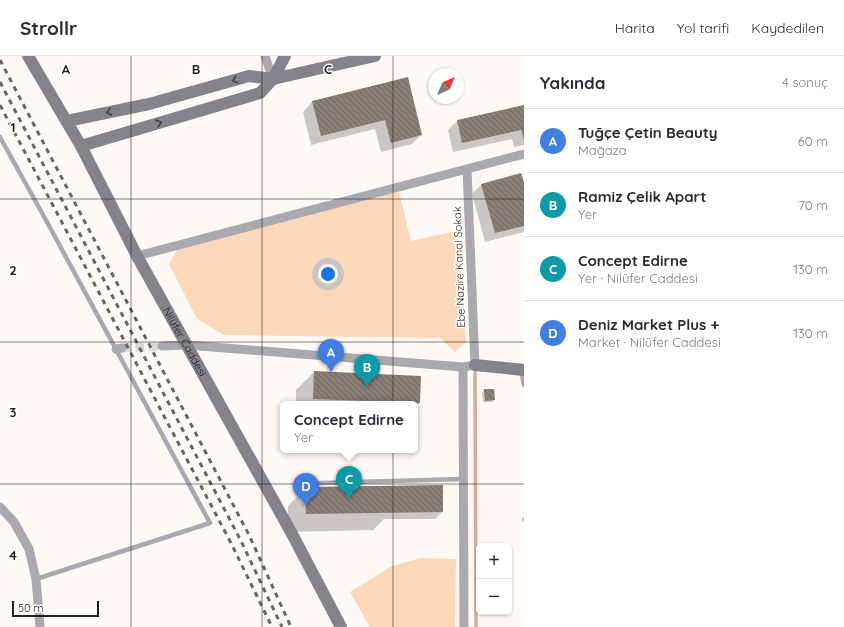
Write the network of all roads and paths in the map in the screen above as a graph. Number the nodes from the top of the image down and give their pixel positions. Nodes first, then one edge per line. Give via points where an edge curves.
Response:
1 (28, 56) edge
2 (265, 56) edge
3 (285, 56) edge
4 (375, 56) edge
5 (273, 79) junction
6 (67, 121) junction
7 (0, 137) edge
8 (81, 146) junction
9 (524, 154) edge
10 (467, 169) junction
11 (137, 256) junction
12 (187, 345) junction
13 (162, 346) tunnel mouth
14 (475, 365) junction
15 (462, 367) junction
16 (522, 370) edge
17 (524, 385) edge
18 (463, 479) junction
19 (319, 483) dead end
20 (0, 507) edge
21 (36, 579) junction
22 (40, 627) edge
23 (341, 627) edge
24 (464, 627) edge

1 - 6 main road, Nilüfer Caddesi
2 - 5 street
3 - 5 main road
4 - 5 main road
5 -> 6 main road via 249,76 149,104
8 -> 5 main road via 260,93
6 - 8 main road, Nilüfer Caddesi
7 - 21 lane via 119,349 210,523
8 - 11 main road, Nilüfer Caddesi
9 - 10 street
10 - 11 street
10 - 14 street, Ebe Nazire Kanal Sokak
11 - 12 main road, Nilüfer Caddesi
12 - 13 street
12 - 15 street
12 - 23 main road, Nilüfer Caddesi
14 - 15 street
14 - 16 main road
15 - 18 street
16 - 17 lane
18 - 19 lane
18 - 24 street
20 - 21 street via 14,522 29,550
21 - 22 street

